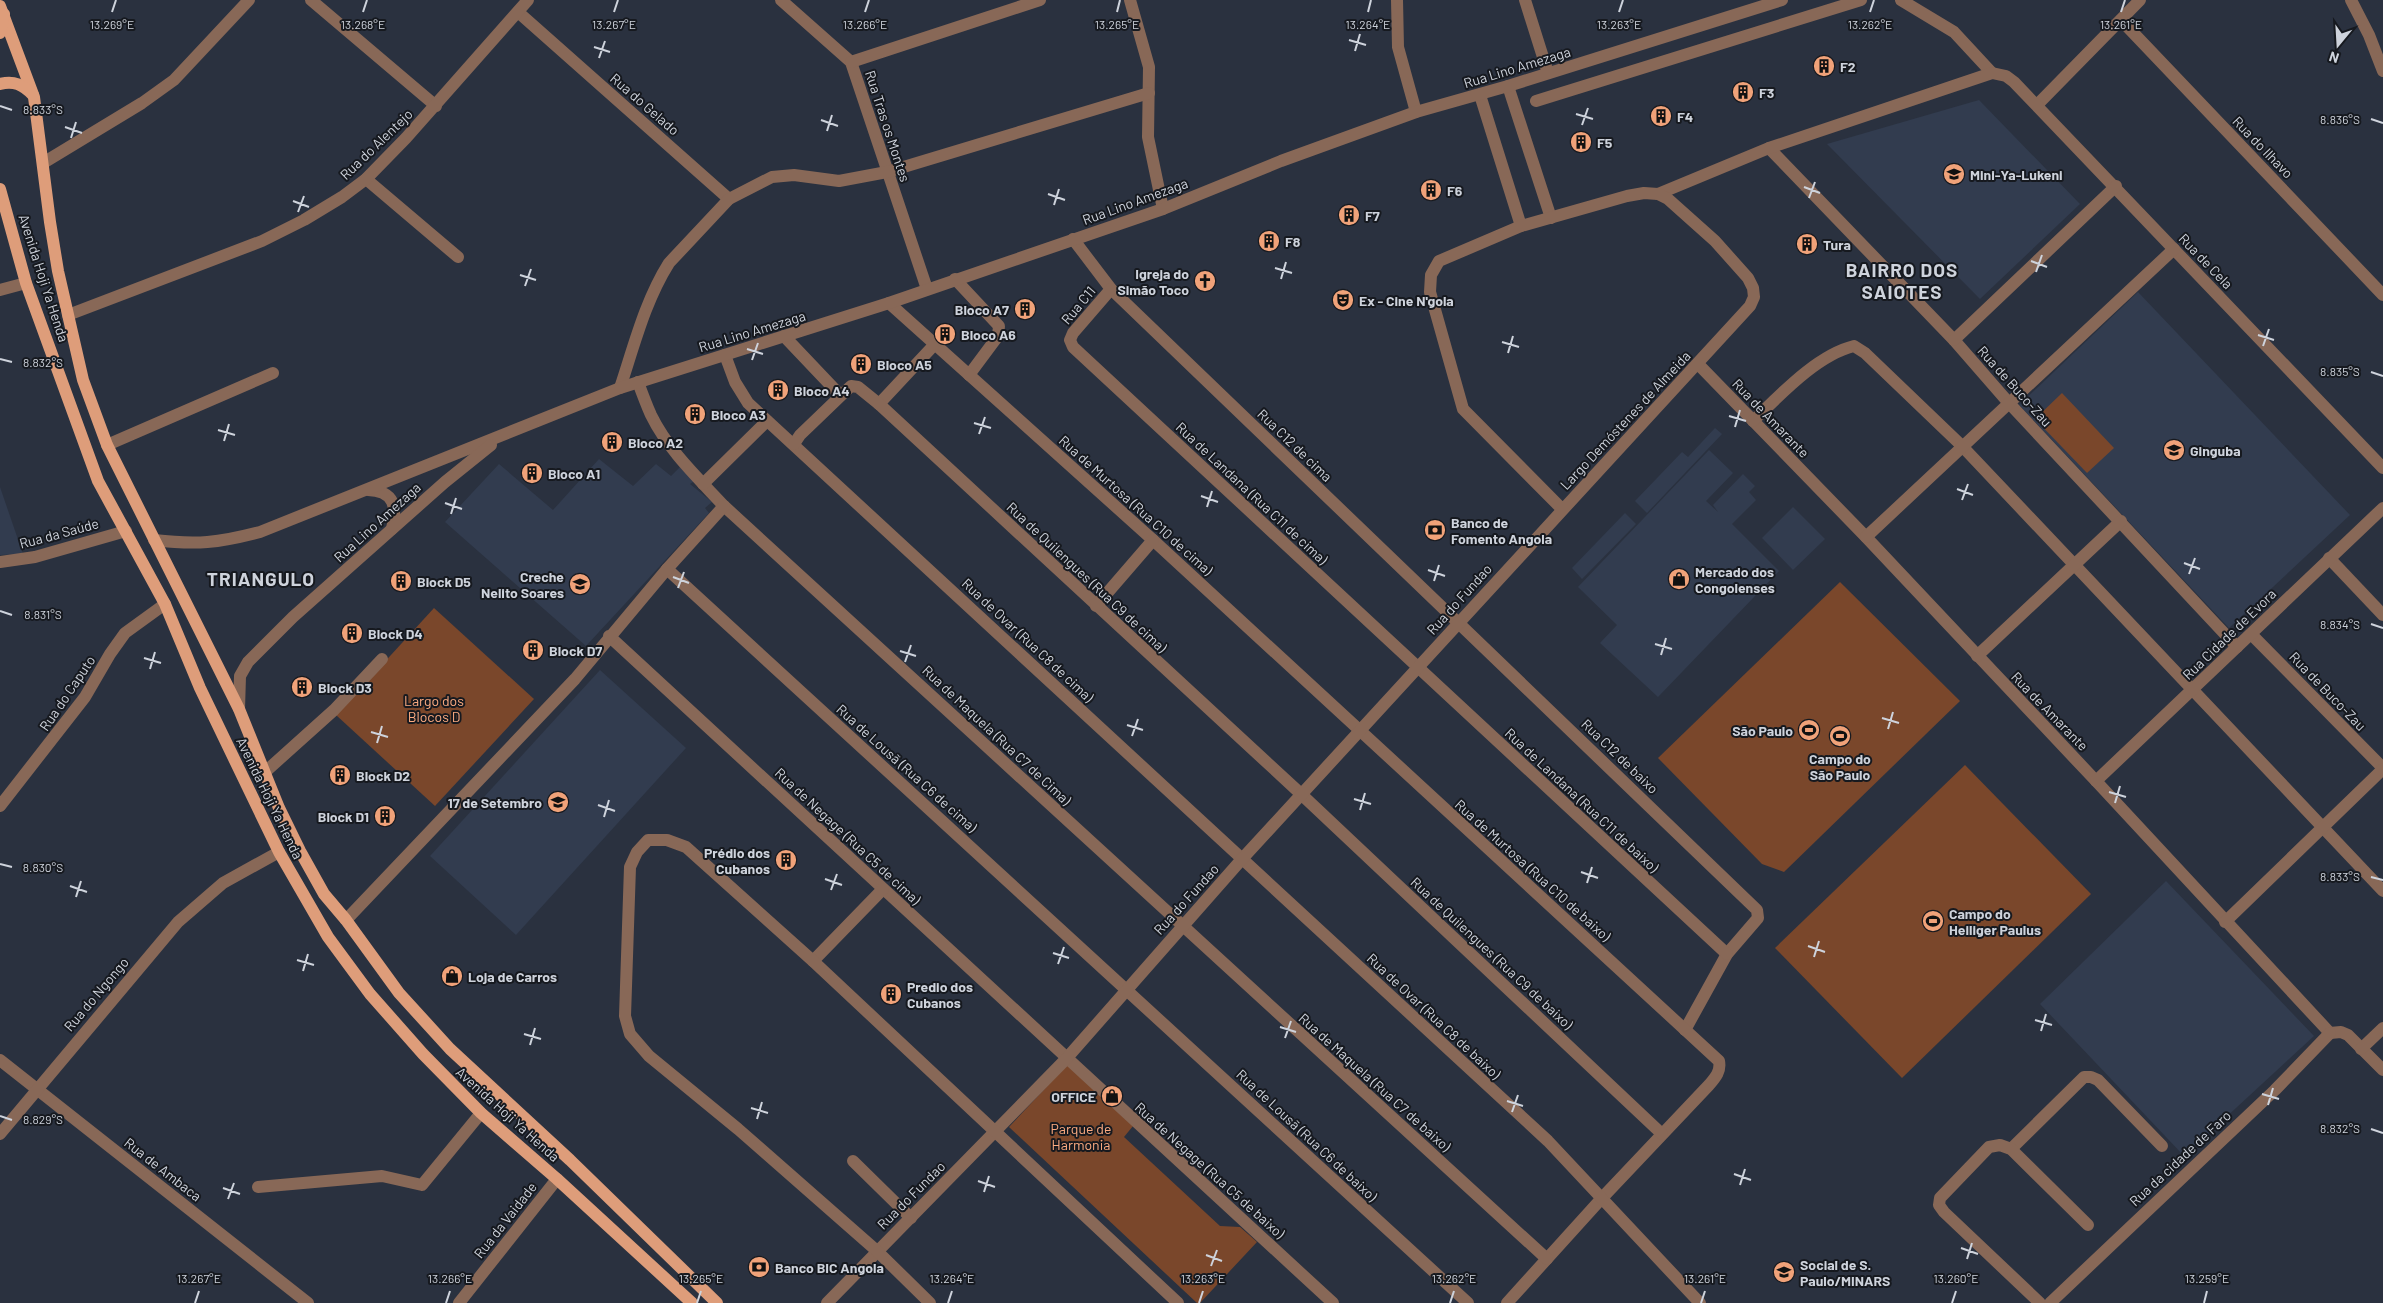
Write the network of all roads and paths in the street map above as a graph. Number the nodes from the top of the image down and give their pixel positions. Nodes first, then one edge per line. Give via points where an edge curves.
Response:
1 (249, 0) edge
2 (311, 0) edge
3 (528, 0) edge
4 (781, 0) edge
5 (1040, 0) edge
6 (1130, 0) edge
7 (1397, 0) edge
8 (1524, 0) edge
9 (1782, 0) edge
10 (1860, 0) edge
11 (1901, 0) edge
12 (2140, 0) edge
13 (2351, 0) edge
14 (2, 10) edge
15 (518, 12) junction
16 (2121, 20) junction
17 (0, 33) edge
18 (852, 62) junction
19 (2383, 71) edge
20 (1548, 73) junction
21 (1992, 73) junction
22 (0, 84) edge
23 (1508, 86) junction
24 (1149, 93) junction
25 (1480, 95) junction
26 (34, 97) junction
27 (1536, 101) dead end
28 (2037, 105) junction
29 (436, 106) junction
30 (1416, 112) junction
31 (1770, 148) junction
32 (43, 163) junction
33 (887, 172) junction
34 (366, 179) junction
35 (2116, 186) junction
36 (0, 189) edge
37 (1658, 194) junction
38 (729, 199) junction
39 (1162, 209) junction
40 (1551, 218) junction
41 (1521, 226) junction
42 (1073, 239) junction
43 (2174, 249) junction
44 (458, 257) dead end
45 (955, 279) junction
46 (26, 283) junction
47 (927, 289) junction
48 (1110, 289) junction
49 (0, 290) edge
50 (2383, 295) edge
51 (889, 303) junction
52 (68, 315) junction
53 (784, 336) junction
54 (1070, 340) joint
55 (1954, 340) junction
56 (935, 344) junction
57 (725, 355) junction
58 (1698, 364) junction
59 (273, 373) dead end
60 (969, 375) junction
61 (638, 382) junction
62 (620, 388) junction
63 (840, 395) junction
64 (2008, 402) junction
65 (879, 404) junction
66 (767, 421) junction
67 (1753, 421) junction
68 (500, 437) junction
69 (107, 444) junction
70 (794, 444) junction
71 (1962, 445) junction
72 (2383, 468) edge
73 (703, 484) junction
74 (364, 490) junction
75 (724, 506) junction
76 (2383, 508) edge
77 (1562, 509) junction
78 (2121, 521) junction
79 (392, 529) junction
80 (126, 531) junction
81 (1866, 537) junction
82 (154, 540) junction
83 (1153, 540) junction
84 (2329, 558) junction
85 (0, 562) edge
86 (2075, 564) junction
87 (667, 568) junction
88 (165, 604) junction
89 (1096, 606) junction
90 (2383, 615) edge
91 (1458, 622) junction
92 (2251, 634) junction
93 (609, 636) junction
94 (2236, 647) junction
95 (1977, 656) junction
96 (382, 659) dead end
97 (1418, 667) junction
98 (2192, 690) junction
99 (239, 709) junction
100 (1360, 732) junction
101 (2383, 769) edge
102 (265, 772) junction
103 (2096, 781) junction
104 (1302, 794) junction
105 (0, 806) edge
106 (2323, 829) junction
107 (279, 852) junction
108 (1242, 859) junction
109 (883, 888) junction
110 (2383, 891) edge
111 (346, 920) junction
112 (2225, 922) junction
113 (1182, 926) junction
114 (1726, 954) junction
115 (813, 961) junction
116 (1126, 989) junction
117 (2383, 1028) edge
118 (1685, 1030) junction
119 (2330, 1033) junction
120 (2362, 1049) junction
121 (1066, 1059) junction
122 (0, 1060) edge
123 (2383, 1070) edge
124 (37, 1088) junction
125 (481, 1113) junction
126 (995, 1132) junction
127 (0, 1134) edge
128 (1662, 1134) junction
129 (2162, 1146) dead end
130 (2012, 1149) junction
131 (853, 1161) dead end
132 (557, 1178) junction
133 (258, 1187) dead end
134 (1602, 1198) junction
135 (910, 1218) junction
136 (2088, 1225) dead end
137 (877, 1252) junction
138 (1546, 1260) junction
139 (308, 1303) edge
140 (459, 1303) edge
141 (692, 1303) edge
142 (717, 1303) edge
143 (827, 1303) edge
144 (930, 1303) edge
145 (1178, 1303) edge
146 (1334, 1303) edge
147 (1468, 1303) edge
148 (1507, 1303) edge
149 (1700, 1303) edge
150 (2040, 1303) edge
151 (2050, 1303) edge

1 - 32 street via 174,80
2 - 29 street
3 - 15 street, Rua do Alentejo
4 - 18 street, Rua Tras os Montes
5 - 18 street
6 - 24 street via 1149,68
7 - 30 street via 1398,48
8 - 20 street
9 - 20 street, Rua Lino Amezaga
10 - 27 street
11 - 21 street via 1954,32
12 - 16 street
13 - 19 street
14 - 17 main road
14 - 26 main road, Avenida Hoji Ya Henda
15 - 29 street, Rua do Alentejo
15 - 38 street, Rua do Gelado
16 - 28 street
16 - 50 street, Rua do Ilhavo
18 - 33 street, Rua Tras os Montes
20 - 23 street, Rua Lino Amezaga
21 - 28 street, Rua de Cela via 2006,76
21 - 31 street
22 - 26 main road via 13,82 25,86
23 - 25 street, Rua Lino Amezaga
23 - 40 street
24 - 33 street
24 - 39 street via 1148,137
25 - 30 street, Rua Lino Amezaga
25 - 41 street
26 - 32 main road, Avenida Hoji Ya Henda
28 - 35 street, Rua de Cela
29 - 34 street, Rua do Alentejo
30 - 39 street, Rua Lino Amezaga
31 - 37 street
31 - 55 street, Rua de Buco-Zau
32 - 52 main road, Avenida Hoji Ya Henda via 50,222
33 - 38 street via 830,181 794,175 778,176
33 - 47 street, Rua Tras os Montes
34 - 44 street
34 - 52 street, Rua do Alentejo via 304,220 262,241
35 - 43 street, Rua de Cela
35 - 55 street
36 - 46 main road, Avenida Hoji Ya Henda
37 - 40 street, Largo Demóstenes de Almeida via 1628,196
37 - 58 street, Largo Demóstenes de Almeida via 1668,199 1715,241 1753,288 1750,306
38 - 62 street via 674,257 661,276
39 - 42 street, Rua Lino Amezaga
40 - 41 street, Largo Demóstenes de Almeida
41 - 77 street, Largo Demóstenes de Almeida via 1439,261 1431,276 1430,292 1463,409
42 - 45 street, Rua Lino Amezaga
42 - 48 street, Rua C12 de cima
43 - 64 street
43 - 72 street, Rua de Cela
45 - 47 street, Rua Lino Amezaga
45 - 60 street via 999,326 998,336
46 - 49 street
46 - 80 main road, Avenida Hoji Ya Henda via 98,481
47 - 51 street, Rua Lino Amezaga
48 - 54 street, Rua C11 via 1073,332
48 - 91 street, Rua C12 de cima
51 - 53 street, Rua Lino Amezaga
51 - 56 street, Rua de Murtosa (Rua C10 de cima)
52 - 69 main road, Avenida Hoji Ya Henda via 83,380
53 - 57 street, Rua Lino Amezaga
53 - 63 street
54 - 97 street, Rua de Landana (Rua C11 de cima) via 1080,354
55 - 64 street, Rua de Buco-Zau
56 - 60 street, Rua de Murtosa (Rua C10 de cima)
56 - 65 street
57 - 61 street, Rua Lino Amezaga
57 - 66 street, Rua de Ovar (Rua C8 de cima) via 735,382 748,403
58 - 67 street, Rua de Amarante
58 - 77 street, Largo Demóstenes de Almeida
59 - 69 street
60 - 83 street, Rua de Murtosa (Rua C10 de cima)
61 - 62 street, Rua Lino Amezaga
61 - 73 street, Rua de Maquela (Rua C7 de Cima) via 651,416
62 - 68 street, Rua Lino Amezaga
63 - 65 street, Rua de Quilengues (Rua C9 de cima) via 851,386 858,387
63 - 70 street
64 - 71 street
64 - 78 street, Rua de Buco-Zau
65 - 89 street, Rua de Quilengues (Rua C9 de cima)
66 - 70 street, Rua de Ovar (Rua C8 de cima)
66 - 73 street
67 - 71 street via 1830,356 1854,346 1865,352
67 - 81 street, Rua de Amarante
68 - 74 street, Rua Lino Amezaga
68 - 79 street, Rua Lino Amezaga
69 - 82 main road, Avenida Hoji Ya Henda
70 - 108 street, Rua de Ovar (Rua C8 de cima)
71 - 81 street
71 - 86 street
73 - 75 street, Rua de Maquela (Rua C7 de Cima)
74 - 79 street via 378,490 394,503
74 - 82 street, Rua Lino Amezaga via 238,538 204,544
75 - 87 street
75 - 113 street, Rua de Maquela (Rua C7 de Cima)
76 - 84 street, Rua Cidade de Evora
77 - 91 street, Rua do Fundao
78 - 86 street
78 - 94 street, Rua de Buco-Zau
79 - 99 street, Rua Lino Amezaga via 293,617 248,662 240,676
80 - 85 street, Rua da Saúde via 36,557
80 - 88 main road, Avenida Hoji Ya Henda
81 - 95 street, Rua de Amarante
82 - 99 main road, Avenida Hoji Ya Henda
83 - 89 street
83 - 100 street, Rua de Murtosa (Rua C10 de cima)
84 - 90 street
84 - 92 street, Rua Cidade de Evora
86 - 95 street
86 - 98 street
87 - 93 street
87 - 116 street, Rua de Lousã (Rua C6 de cima)
88 - 105 street, Rua do Caputo via 125,633 85,697
88 - 107 main road, Avenida Hoji Ya Henda via 200,688
89 - 104 street, Rua de Quilengues (Rua C9 de cima)
91 - 97 street, Rua do Fundao
91 - 114 street, Rua C12 de baixo via 1759,913
92 - 94 street, Rua Cidade de Evora
92 - 101 street, Rua de Buco-Zau
93 - 109 street, Rua de Negage (Rua C5 de cima)
93 - 111 street via 575,679
94 - 98 street, Rua Cidade de Evora
95 - 103 street, Rua de Amarante
96 - 102 street via 334,710
97 - 100 street, Rua do Fundao
97 - 114 street, Rua de Landana (Rua C11 de baixo)
98 - 103 street, Rua Cidade de Evora
98 - 106 street
99 - 102 main road, Avenida Hoji Ya Henda
100 - 104 street, Rua do Fundao
100 - 118 street, Rua de Murtosa (Rua C10 de baixo)
101 - 106 street
102 - 111 main road, Avenida Hoji Ya Henda via 296,842 324,894
103 - 112 street, Rua de Amarante
104 - 108 street, Rua do Fundao
104 - 128 street, Rua de Quilengues (Rua C9 de baixo)
106 - 110 street
106 - 112 street
107 - 124 street, Rua do Ngongo via 223,883 178,922
107 - 125 main road, Avenida Hoji Ya Henda via 328,937 370,994
108 - 113 street, Rua do Fundao
108 - 134 street, Rua de Ovar (Rua C8 de baixo) via 1548,1141
109 - 115 street
109 - 121 street, Rua de Negage (Rua C5 de cima)
111 - 142 main road, Avenida Hoji Ya Henda via 399,993 450,1049
112 - 119 street, Rua de Amarante
113 - 116 street, Rua do Fundao
113 - 138 street, Rua de Maquela (Rua C7 de baixo)
114 - 118 street
115 - 126 street
115 - 137 street via 686,847 667,840 648,840 637,852 630,867 625,1016 630,1034 648,1056 738,1128
116 - 121 street, Rua do Fundao
116 - 147 street, Rua de Lousã (Rua C6 de baixo)
117 - 120 street
118 - 128 street, Rua de Murtosa (Rua C10 de baixo) via 1718,1061 1720,1067 1709,1085
119 - 120 street via 2348,1035
119 - 151 street, Rua da cidade de Faro via 2275,1090
120 - 123 street
121 - 126 street, Rua do Fundao
121 - 146 street, Rua de Negage (Rua C5 de baixo)
122 - 124 street, Rua de Ambaca
124 - 127 street, Rua do Ngongo
124 - 139 street, Rua de Ambaca
125 - 132 main road, Avenida Hoji Ya Henda
125 - 133 street via 422,1185 382,1176
126 - 135 street, Rua do Fundao
126 - 145 street
128 - 134 street
129 - 130 street via 2098,1080 2084,1077
130 - 136 street
130 - 150 street via 2000,1145 1989,1147 1940,1198 1939,1205
131 - 135 street
132 - 140 street, Rua da Vaidade
132 - 141 main road, Avenida Hoji Ya Henda
134 - 138 street
134 - 149 street, Rua de Ovar (Rua C8 de baixo)
135 - 137 street, Rua do Fundao
137 - 143 street, Rua do Fundao
137 - 144 street
138 - 148 street

